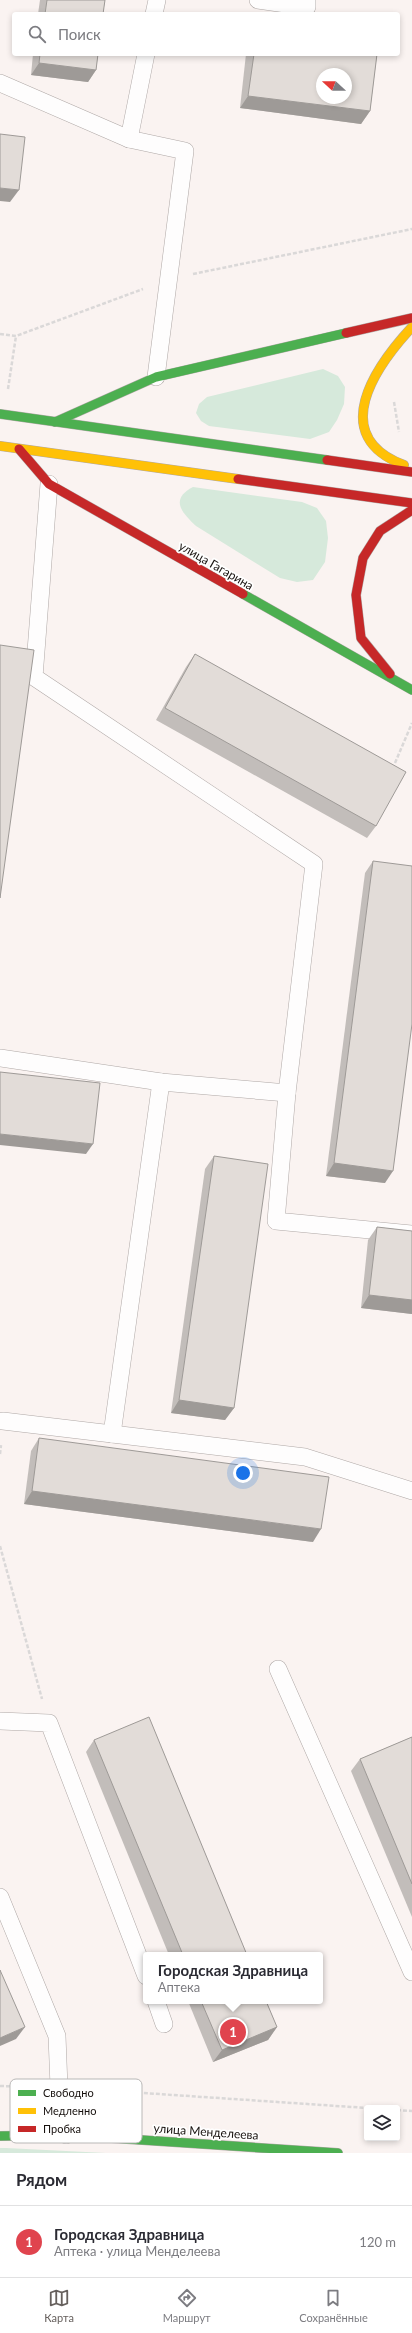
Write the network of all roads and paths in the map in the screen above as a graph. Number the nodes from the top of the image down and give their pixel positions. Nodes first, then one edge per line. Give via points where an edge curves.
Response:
1 (157, 0) edge
2 (258, 0) edge
3 (307, 0) edge
4 (154, 12) edge
5 (146, 56) edge
6 (0, 82) edge
7 (129, 139) junction
8 (412, 229) edge
9 (168, 280) junction
10 (412, 318) edge
11 (412, 327) edge
12 (0, 334) edge
13 (156, 378) junction
14 (396, 395) dead end
15 (0, 414) edge
16 (55, 422) junction
17 (399, 435) dead end
18 (0, 446) edge
19 (19, 449) junction
20 (412, 470) edge
21 (49, 484) junction
22 (412, 503) edge
23 (412, 510) edge
24 (397, 682) junction
25 (412, 690) edge
26 (412, 723) edge
27 (395, 763) dead end
28 (0, 1058) edge
29 (161, 1082) junction
30 (287, 1093) junction
31 (412, 1234) edge
32 (3, 1421) dead end
33 (112, 1434) junction
34 (412, 1491) edge
35 (0, 1546) edge
36 (278, 1669) dead end
37 (0, 1722) edge
38 (49, 1723) junction
39 (0, 1897) edge
40 (143, 1968) edge
41 (412, 1972) edge
42 (157, 2004) edge
43 (164, 2024) dead end
44 (59, 2079) edge
45 (0, 2086) edge
46 (10, 2086) edge
47 (142, 2093) edge
48 (364, 2108) edge
49 (400, 2110) edge
50 (412, 2111) edge
51 (0, 2136) edge
52 (10, 2136) edge
53 (142, 2139) edge
54 (338, 2153) edge

1 - 4 lane
2 - 3 lane via 307,7
5 - 7 lane
6 - 7 lane
7 - 9 lane via 185,151
8 - 9 path
9 - 12 path via 16,336
9 - 13 lane
10 - 13 main road
11 - 20 main road via 396,343 372,378 363,403 363,428 379,453
13 - 16 main road
14 - 17 path via 394,401
15 - 16 main road
16 - 20 main road
18 - 19 main road
19 - 21 main road, улица Гагарина
19 - 22 main road
21 - 24 main road, улица Гагарина
21 - 30 lane via 34,677 314,864
23 - 24 main road via 380,531 362,558 356,594 361,638
24 - 25 main road, улица Гагарина
26 - 27 path
28 - 29 lane
29 - 30 lane
29 - 33 lane
30 - 31 lane via 276,1221
32 - 33 lane
33 - 34 lane via 305,1457
35 - 38 path
36 - 41 lane
37 - 38 lane
38 - 40 lane
39 - 44 lane via 57,2036
42 - 43 lane
45 - 46 path
47 - 48 path
49 - 50 path
51 - 52 main road, улица Менделеева
53 - 54 main road, улица Менделеева

